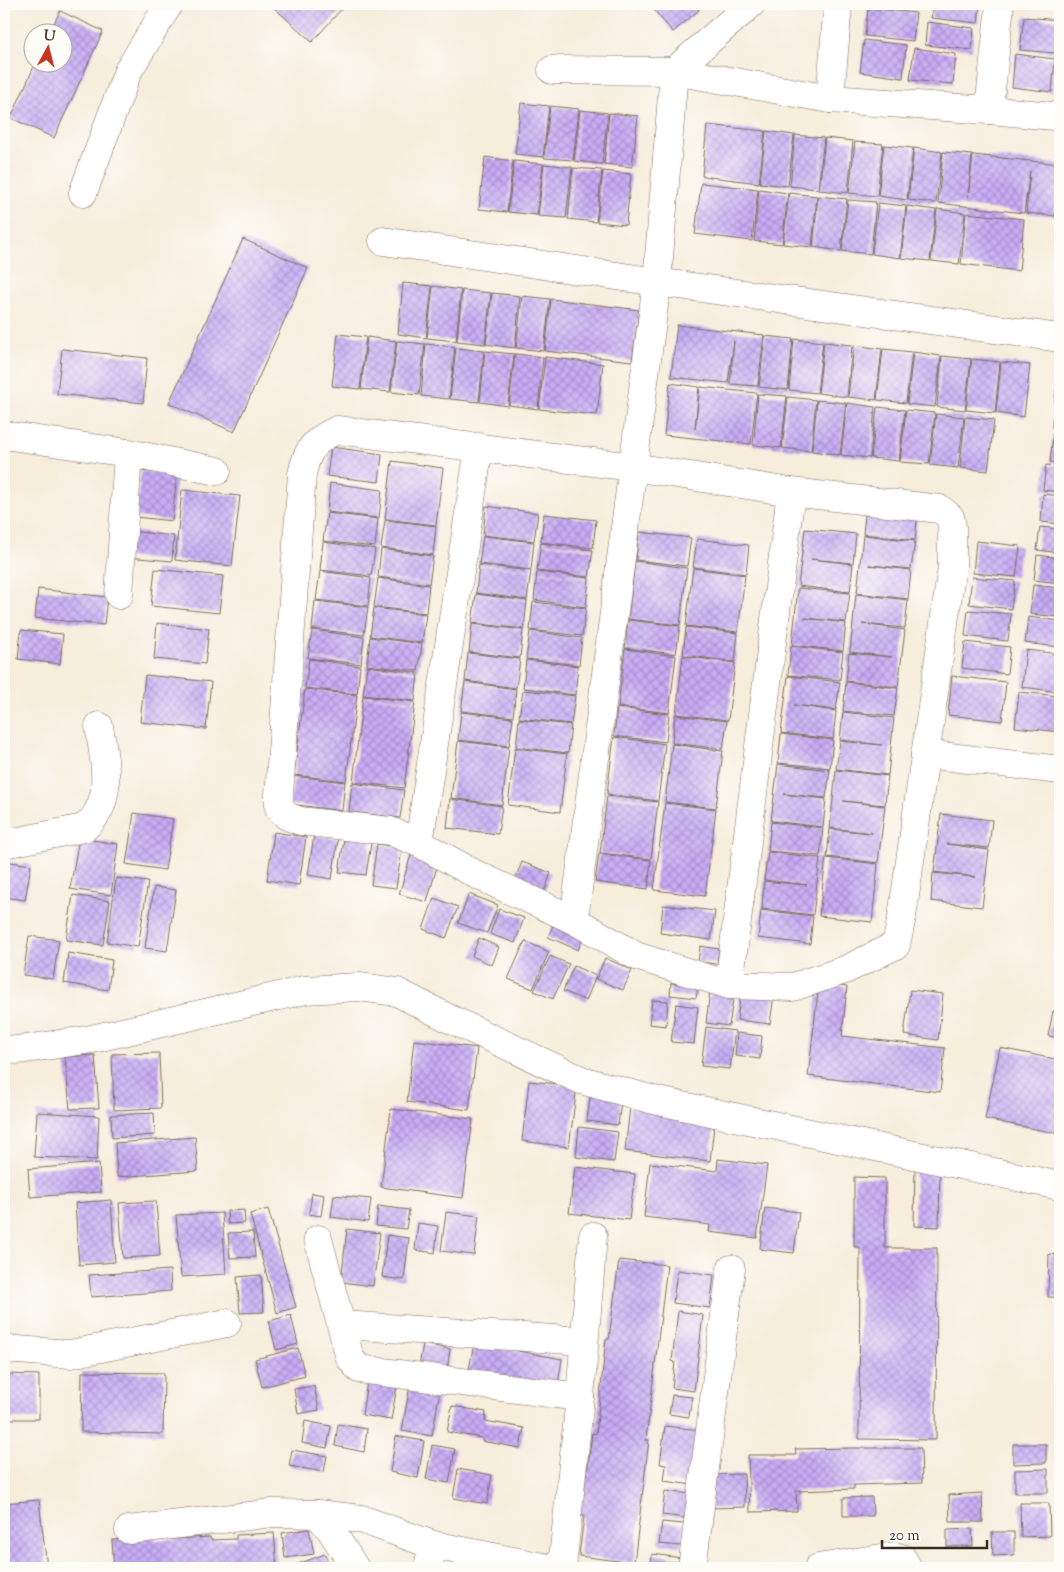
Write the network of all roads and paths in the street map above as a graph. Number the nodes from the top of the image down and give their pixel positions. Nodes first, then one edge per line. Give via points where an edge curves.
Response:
1 (169, 4) edge
2 (751, 4) edge
3 (838, 4) edge
4 (1000, 4) edge
5 (552, 70) dead end
6 (674, 71) junction
7 (830, 99) junction
8 (989, 110) junction
9 (1060, 115) edge
10 (83, 193) dead end
11 (383, 240) dead end
12 (657, 282) junction
13 (1060, 338) edge
14 (4, 435) edge
15 (479, 447) junction
16 (128, 453) junction
17 (634, 467) junction
18 (217, 470) dead end
19 (791, 492) junction
20 (119, 595) dead end
21 (99, 726) dead end
22 (924, 754) junction
23 (1060, 770) edge
24 (419, 842) junction
25 (4, 844) edge
26 (574, 920) junction
27 (729, 985) junction
28 (4, 1048) edge
29 (1060, 1186) edge
30 (593, 1236) dead end
31 (318, 1238) dead end
32 (731, 1269) dead end
33 (227, 1322) dead end
34 (342, 1325) junction
35 (584, 1341) junction
36 (4, 1348) edge
37 (580, 1397) junction
38 (317, 1514) junction
39 (129, 1530) dead end
40 (430, 1556) edge
41 (356, 1568) edge
42 (548, 1568) edge
43 (562, 1568) edge
44 (692, 1568) edge
45 (818, 1568) edge
46 (908, 1568) edge

1 - 10 street via 128,71
2 - 6 street
3 - 7 street
4 - 8 street
5 - 6 street
6 - 7 street
6 - 12 street
7 - 8 street
8 - 9 street
11 - 12 street
12 - 13 street
12 - 17 street
14 - 16 street
15 - 17 street
15 - 24 street
15 - 24 street via 337,430 316,443 306,456 302,474 280,808 287,816 300,821 390,831
16 - 18 street
16 - 20 street
17 - 19 street
17 - 26 street
19 - 22 street via 940,509 950,517 952,567
19 - 27 street
21 - 25 street via 106,788 103,802 92,822 84,828
22 - 23 street
22 - 27 street via 896,945 845,970 793,987
24 - 26 street via 475,874
26 - 27 street via 636,956
28 - 29 street via 19,1050 92,1038 305,990 358,987 397,992 580,1080 654,1100
30 - 35 street
31 - 34 street
32 - 44 street
33 - 36 street via 70,1354
34 - 35 street
34 - 37 street via 350,1358 359,1369
35 - 37 street
37 - 43 street
38 - 39 street via 273,1513
38 - 40 street via 362,1519
38 - 41 street
40 - 42 street
45 - 46 street via 894,1556 902,1558

